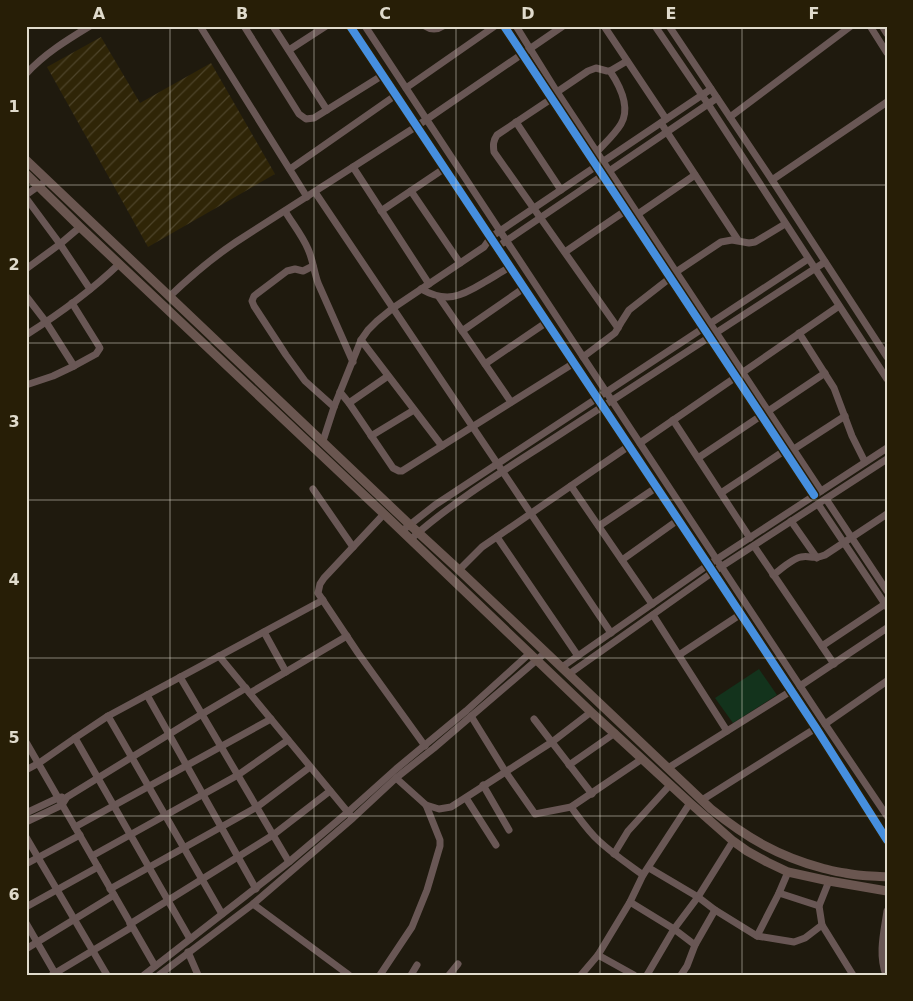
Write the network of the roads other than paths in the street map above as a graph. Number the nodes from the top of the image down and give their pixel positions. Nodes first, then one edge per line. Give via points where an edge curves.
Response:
1 (90, 26) edge
2 (200, 26) edge
3 (244, 26) edge
4 (274, 26) edge
5 (326, 26) edge
6 (350, 26) edge
7 (365, 26) edge
8 (425, 26) edge
9 (443, 26) edge
10 (495, 26) edge
11 (504, 26) edge
12 (516, 26) edge
13 (563, 26) edge
14 (604, 26) edge
15 (655, 26) edge
16 (669, 26) edge
17 (850, 26) edge
18 (870, 26) edge
19 (882, 26) edge
20 (887, 34) edge
21 (530, 48) junction
22 (288, 50) junction
23 (887, 53) edge
24 (522, 54) junction
25 (627, 61) junction
26 (610, 71) junction
27 (26, 74) edge
28 (383, 76) junction
29 (406, 88) junction
30 (711, 89) junction
31 (557, 92) junction
32 (396, 95) junction
33 (702, 95) junction
34 (717, 98) junction
35 (551, 99) junction
36 (887, 102) edge
37 (708, 104) junction
38 (327, 110) junction
39 (730, 118) junction
40 (427, 119) junction
41 (663, 121) junction
42 (516, 122) junction
43 (417, 126) junction
44 (667, 132) junction
45 (597, 152) junction
46 (26, 160) edge
47 (603, 161) junction
48 (596, 166) junction
49 (353, 168) junction
50 (445, 168) junction
51 (290, 169) junction
52 (610, 171) junction
53 (26, 174) edge
54 (695, 175) junction
55 (602, 176) junction
56 (47, 180) junction
57 (772, 180) junction
58 (39, 186) junction
59 (561, 190) junction
60 (411, 191) junction
61 (315, 192) junction
62 (26, 196) edge
63 (307, 197) junction
64 (534, 208) junction
65 (284, 211) junction
66 (381, 211) junction
67 (626, 211) junction
68 (638, 214) junction
69 (540, 218) junction
70 (785, 224) junction
71 (80, 227) junction
72 (500, 231) junction
73 (490, 237) junction
74 (506, 240) junction
75 (738, 240) junction
76 (60, 244) junction
77 (117, 246) junction
78 (484, 247) junction
79 (497, 247) junction
80 (565, 252) junction
81 (110, 255) junction
82 (808, 259) junction
83 (825, 262) junction
84 (460, 263) junction
85 (119, 264) junction
86 (313, 266) junction
87 (510, 267) junction
88 (26, 269) edge
89 (815, 269) junction
90 (676, 272) junction
91 (670, 278) junction
92 (429, 284) junction
93 (524, 288) junction
94 (90, 290) junction
95 (421, 290) junction
96 (26, 296) edge
97 (170, 296) junction
98 (439, 297) junction
99 (72, 303) junction
100 (839, 306) junction
101 (394, 308) junction
102 (46, 322) junction
103 (547, 322) junction
104 (711, 323) junction
105 (618, 328) junction
106 (703, 328) junction
107 (462, 331) junction
108 (717, 332) junction
109 (799, 334) junction
110 (26, 335) edge
111 (709, 337) junction
112 (361, 340) junction
113 (583, 357) junction
114 (887, 357) edge
115 (353, 362) junction
116 (574, 363) junction
117 (485, 364) junction
118 (74, 366) junction
119 (743, 372) junction
120 (825, 373) junction
121 (388, 376) junction
122 (736, 377) junction
123 (887, 379) edge
124 (26, 384) edge
125 (340, 392) junction
126 (606, 392) junction
127 (597, 398) junction
128 (612, 401) junction
129 (511, 402) junction
130 (349, 403) junction
131 (603, 406) junction
132 (334, 407) junction
133 (414, 410) junction
134 (769, 411) junction
135 (761, 416) junction
136 (845, 416) junction
137 (673, 420) junction
138 (473, 427) junction
139 (371, 436) junction
140 (322, 441) junction
141 (640, 443) junction
142 (442, 446) junction
143 (629, 446) junction
144 (887, 448) edge
145 (794, 449) junction
146 (784, 451) junction
147 (698, 458) junction
148 (884, 461) edge
149 (865, 462) junction
150 (498, 463) junction
151 (887, 470) edge
152 (503, 472) junction
153 (571, 486) junction
154 (657, 487) junction
155 (313, 490) dead end
156 (821, 491) junction
157 (721, 493) junction
158 (814, 495) junction
159 (826, 499) junction
160 (818, 504) junction
161 (531, 513) junction
162 (384, 514) junction
163 (887, 514) edge
164 (678, 520) junction
165 (791, 521) junction
166 (599, 526) junction
167 (405, 528) junction
168 (414, 536) junction
169 (497, 537) junction
170 (851, 537) junction
171 (750, 538) junction
172 (843, 543) junction
173 (754, 546) junction
174 (353, 547) junction
175 (817, 558) junction
176 (622, 560) junction
177 (717, 560) junction
178 (708, 565) junction
179 (722, 567) junction
180 (459, 570) junction
181 (713, 572) junction
182 (887, 574) edge
183 (773, 575) junction
184 (879, 579) junction
185 (872, 585) junction
186 (887, 591) edge
187 (323, 600) junction
188 (652, 604) junction
189 (886, 606) edge
190 (653, 614) junction
191 (741, 614) junction
192 (887, 628) edge
193 (264, 632) junction
194 (611, 633) junction
195 (347, 636) junction
196 (822, 646) junction
197 (530, 652) junction
198 (546, 652) junction
199 (679, 655) junction
200 (219, 656) junction
201 (578, 656) junction
202 (537, 660) junction
203 (834, 664) junction
204 (562, 667) junction
205 (286, 672) junction
206 (569, 674) junction
207 (180, 677) junction
208 (887, 682) edge
209 (800, 686) junction
210 (248, 691) junction
211 (791, 691) junction
212 (147, 695) junction
213 (591, 712) junction
214 (202, 714) junction
215 (108, 716) junction
216 (471, 716) junction
217 (271, 719) junction
218 (534, 719) dead end
219 (825, 724) junction
220 (816, 728) junction
221 (726, 731) junction
222 (615, 733) junction
223 (169, 734) junction
224 (74, 738) junction
225 (288, 740) junction
226 (26, 742) edge
227 (552, 742) junction
228 (221, 746) junction
229 (425, 746) junction
230 (132, 757) junction
231 (642, 759) junction
232 (39, 763) junction
233 (187, 765) junction
234 (569, 765) junction
235 (310, 767) junction
236 (668, 768) junction
237 (26, 770) edge
238 (505, 771) junction
239 (238, 775) junction
240 (98, 778) junction
241 (396, 778) junction
242 (483, 785) junction
243 (149, 786) junction
244 (670, 786) junction
245 (330, 791) junction
246 (203, 794) junction
247 (592, 794) junction
248 (67, 797) junction
249 (58, 798) junction
250 (466, 798) junction
251 (702, 800) junction
252 (690, 804) junction
253 (62, 805) junction
254 (426, 805) junction
255 (114, 806) junction
256 (256, 806) junction
257 (571, 807) junction
258 (26, 813) edge
259 (166, 815) junction
260 (350, 815) junction
261 (887, 816) edge
262 (26, 822) edge
263 (75, 827) junction
264 (221, 827) junction
265 (509, 830) dead end
266 (80, 835) junction
267 (130, 835) junction
268 (273, 835) junction
269 (26, 837) edge
270 (887, 840) edge
271 (733, 841) junction
272 (496, 845) dead end
273 (184, 848) junction
274 (614, 854) junction
275 (92, 856) junction
276 (238, 857) junction
277 (38, 858) junction
278 (289, 862) junction
279 (26, 864) edge
280 (98, 867) junction
281 (149, 867) junction
282 (649, 868) junction
283 (788, 872) junction
284 (643, 875) junction
285 (887, 877) edge
286 (202, 879) junction
287 (829, 881) junction
288 (256, 889) junction
289 (57, 890) junction
290 (887, 891) edge
291 (112, 892) junction
292 (779, 893) junction
293 (698, 897) junction
294 (168, 900) junction
295 (630, 902) junction
296 (253, 904) junction
297 (819, 906) junction
298 (26, 907) edge
299 (715, 910) junction
300 (887, 911) edge
301 (222, 914) junction
302 (74, 919) junction
303 (26, 923) edge
304 (131, 925) junction
305 (822, 925) junction
306 (674, 929) junction
307 (757, 936) junction
308 (190, 939) junction
309 (37, 942) junction
310 (695, 945) junction
311 (26, 949) edge
312 (93, 950) junction
313 (188, 952) junction
314 (598, 955) junction
315 (458, 964) dead end
316 (416, 965) dead end
317 (155, 966) junction
318 (54, 974) edge
319 (107, 975) edge
320 (144, 975) edge
321 (159, 975) edge
322 (198, 975) edge
323 (349, 975) edge
324 (380, 975) edge
325 (410, 975) edge
326 (449, 975) edge
327 (581, 975) edge
328 (634, 975) edge
329 (648, 975) edge
330 (682, 975) edge
331 (853, 975) edge
332 (886, 975) edge

1 - 27 street via 51,51
2 - 51 street
3 - 38 street via 299,114 310,119
4 - 22 street
5 - 22 street
6 - 28 street
7 - 29 street
8 - 9 street via 437,29
10 - 29 street
11 - 24 street
12 - 21 street
13 - 21 street
14 - 25 street
15 - 33 street
16 - 30 street
17 - 39 street
18 - 23 street
19 - 20 street
21 - 24 street
21 - 31 street
22 - 38 street
24 - 35 street
24 - 40 street
25 - 26 street
25 - 41 street
26 - 31 street via 592,69
26 - 45 street via 624,100 624,116 622,123
28 - 32 street
28 - 38 street
29 - 40 street
30 - 33 street
30 - 34 street
31 - 45 street
32 - 43 street
32 - 51 street
33 - 37 street
33 - 41 street
34 - 37 street
34 - 39 street
35 - 42 street
35 - 48 street
36 - 57 street
37 - 44 street
37 - 70 street
39 - 57 street
40 - 43 street
40 - 72 street
41 - 44 street
41 - 47 street
42 - 59 street
42 - 64 street via 497,135 494,152
43 - 49 street
43 - 50 street
44 - 52 street
44 - 54 street
45 - 47 street
46 - 56 main road
47 - 48 street
47 - 52 street
48 - 55 street
48 - 59 street
49 - 61 street
49 - 66 street
50 - 60 street
50 - 73 street
51 - 63 street
52 - 55 street
52 - 68 street
53 - 58 main road
54 - 68 street
54 - 75 street
55 - 67 street
55 - 69 street
56 - 58 street
56 - 77 main road
57 - 83 street
58 - 62 street
58 - 71 main road
59 - 64 street
60 - 66 street
60 - 84 street
61 - 63 street
61 - 101 street
62 - 76 street
63 - 65 street
64 - 69 street
64 - 72 street
65 - 86 street via 307,246
65 - 97 street via 213,258
66 - 92 street
67 - 80 street
67 - 91 street
68 - 90 street
69 - 74 street
69 - 80 street
70 - 75 street via 755,242
70 - 82 street
71 - 76 street
71 - 81 main road
72 - 73 street
72 - 74 street
73 - 78 street
73 - 79 street
74 - 79 street
74 - 113 street
75 - 90 street via 721,242
76 - 88 street
76 - 94 street
77 - 81 main road
77 - 97 main road
78 - 79 street
78 - 84 street
79 - 87 street
80 - 105 street
81 - 85 main road
82 - 89 street
82 - 104 street
83 - 89 street
83 - 114 street
84 - 92 street
85 - 94 street
85 - 162 main road
86 - 115 street
86 - 132 street via 303,271 287,271 260,290 252,301 305,381
87 - 93 street
87 - 98 street via 462,295
89 - 100 street
89 - 108 street
90 - 104 street
91 - 105 street via 630,310
91 - 106 street
92 - 95 street
93 - 103 street
93 - 107 street
94 - 99 street
95 - 98 street
95 - 101 street
96 - 102 street
97 - 140 main road
98 - 107 street
99 - 102 street
99 - 118 street via 100,348 96,354
100 - 109 street
100 - 123 street
101 - 112 street via 377,321
101 - 138 street
102 - 110 street
102 - 118 street
103 - 116 street
103 - 117 street
104 - 106 street
104 - 108 street
105 - 113 street via 610,338
106 - 111 street
106 - 126 street
107 - 117 street
108 - 111 street
108 - 119 street
109 - 119 street
109 - 120 street
111 - 122 street
111 - 128 street
112 - 115 street
112 - 121 street
113 - 126 street
115 - 125 street
116 - 127 street
116 - 129 street
117 - 129 street
118 - 124 street
119 - 122 street
119 - 134 street
120 - 134 street
120 - 136 street
121 - 130 street
121 - 133 street
122 - 135 street
122 - 137 street
125 - 130 street
125 - 132 street
126 - 127 street
126 - 128 street
127 - 131 street
127 - 150 street
128 - 131 street
128 - 141 street
129 - 138 street
130 - 139 street
131 - 143 street
131 - 152 street
132 - 140 street
133 - 139 street
133 - 142 street
134 - 135 street
134 - 145 street
135 - 146 street
135 - 147 street
136 - 145 street
136 - 149 street
137 - 141 street
137 - 147 street
138 - 142 street
138 - 150 street
139 - 142 street via 398,471 405,470
140 - 167 main road
141 - 177 street
143 - 153 street
143 - 154 street
144 - 149 street
145 - 156 street
146 - 157 street
146 - 158 street
147 - 157 street
148 - 151 street
148 - 159 street
149 - 156 street
150 - 152 street
150 - 167 street
152 - 161 street
152 - 168 street
153 - 161 street
153 - 166 street
154 - 164 street
154 - 166 street
155 - 174 street
156 - 158 street
157 - 171 street
158 - 171 street
159 - 160 street
159 - 170 street
160 - 165 street
160 - 172 street
161 - 169 street
161 - 194 street
162 - 167 main road
162 - 174 street
163 - 170 street
164 - 176 street
164 - 178 street
165 - 173 street
165 - 175 street
166 - 176 street
167 - 168 main road
168 - 180 main road
168 - 197 main road
169 - 180 street
169 - 201 street
170 - 172 street
170 - 184 street
171 - 177 street
172 - 175 street
172 - 185 street
173 - 179 street
173 - 183 street
174 - 187 street via 320,584 318,593
175 - 183 street via 798,558
176 - 188 street
177 - 178 street
177 - 179 street
178 - 181 street
178 - 188 street
179 - 181 street
179 - 209 street
180 - 198 main road
181 - 190 street
181 - 191 street
182 - 184 street
183 - 196 street
184 - 185 street
184 - 186 street
185 - 189 street
187 - 193 street
187 - 195 street
188 - 194 street
189 - 196 street
190 - 199 street
190 - 206 street
191 - 199 street
191 - 211 street
192 - 203 street
193 - 200 street
193 - 205 street
194 - 201 street
195 - 205 street
195 - 229 street
196 - 203 street
197 - 202 main road
197 - 229 street
198 - 202 street
198 - 204 main road
199 - 221 street
200 - 207 street
200 - 210 street
201 - 204 street
202 - 213 main road
202 - 216 street
203 - 209 street
204 - 206 main road
205 - 210 street
206 - 236 main road
207 - 212 street
207 - 214 street
208 - 219 street
209 - 219 street
210 - 214 street
210 - 217 street
211 - 220 street
211 - 221 street
212 - 215 street
212 - 223 street
213 - 222 main road
213 - 227 street
214 - 223 street
214 - 228 street
215 - 224 street
215 - 230 street
216 - 238 street
216 - 241 street
217 - 225 street
217 - 228 street
218 - 227 street
219 - 261 street
220 - 251 street
220 - 270 street
221 - 236 street
222 - 231 main road
222 - 234 street
223 - 230 street
223 - 233 street
224 - 232 street
224 - 240 street
225 - 235 street
225 - 239 street
226 - 232 street
227 - 234 street
227 - 238 street
228 - 233 street
228 - 239 street
229 - 260 street via 396,769
230 - 240 street
230 - 243 street
231 - 244 main road
231 - 247 street
232 - 237 street
232 - 249 street
233 - 243 street
233 - 246 street
234 - 247 street
235 - 245 street
235 - 256 street
236 - 251 main road
238 - 242 street
238 - 257 street via 535,814
239 - 246 street
239 - 256 street
240 - 248 street
240 - 255 street
241 - 254 street
241 - 260 street
242 - 250 street
242 - 265 street
243 - 255 street
243 - 259 street
244 - 252 main road
244 - 274 street via 628,831
245 - 260 street
245 - 268 street
246 - 259 street
246 - 264 street
247 - 257 street
248 - 249 street
248 - 253 street
249 - 253 street
249 - 258 street
250 - 254 street via 451,807 439,809
250 - 272 street
251 - 285 main road via 732,826 780,854 844,873
252 - 271 main road
252 - 282 street
253 - 262 street
253 - 263 street
254 - 324 street via 440,846 412,927
255 - 263 street
255 - 267 street
256 - 264 street
256 - 268 street
257 - 274 street
259 - 267 street
259 - 273 street
260 - 278 street
260 - 296 street
263 - 266 street
264 - 273 street
264 - 276 street
266 - 275 street
266 - 277 street
267 - 275 street
267 - 281 street
268 - 276 street
268 - 278 street
269 - 277 street
271 - 283 main road
271 - 293 street
273 - 281 street
273 - 286 street
274 - 284 street
275 - 280 street
276 - 286 street
276 - 288 street
277 - 279 street
277 - 289 street
278 - 288 street
280 - 289 street
280 - 291 street
281 - 291 street
281 - 294 street
282 - 284 street
282 - 293 street
283 - 287 main road
283 - 292 street
284 - 295 street
286 - 294 street
286 - 301 street
287 - 290 main road
287 - 297 street
288 - 301 street
289 - 298 street
289 - 302 street
291 - 302 street
291 - 304 street
292 - 297 street
292 - 307 street
293 - 299 street
293 - 306 street
294 - 304 street
294 - 308 street
295 - 306 street
295 - 314 street
296 - 313 street
296 - 323 street
297 - 305 street
299 - 307 street
299 - 310 street
300 - 332 street via 882,942 882,966
301 - 308 street
302 - 309 street
302 - 312 street
303 - 309 street
304 - 312 street
304 - 317 street
305 - 307 street via 794,942
305 - 331 street
306 - 310 street
306 - 329 street
308 - 317 street
309 - 311 street
309 - 318 street
310 - 330 street
312 - 318 street
312 - 319 street
313 - 321 street
313 - 322 street
314 - 327 street
314 - 328 street
315 - 326 street
316 - 325 street
317 - 320 street

